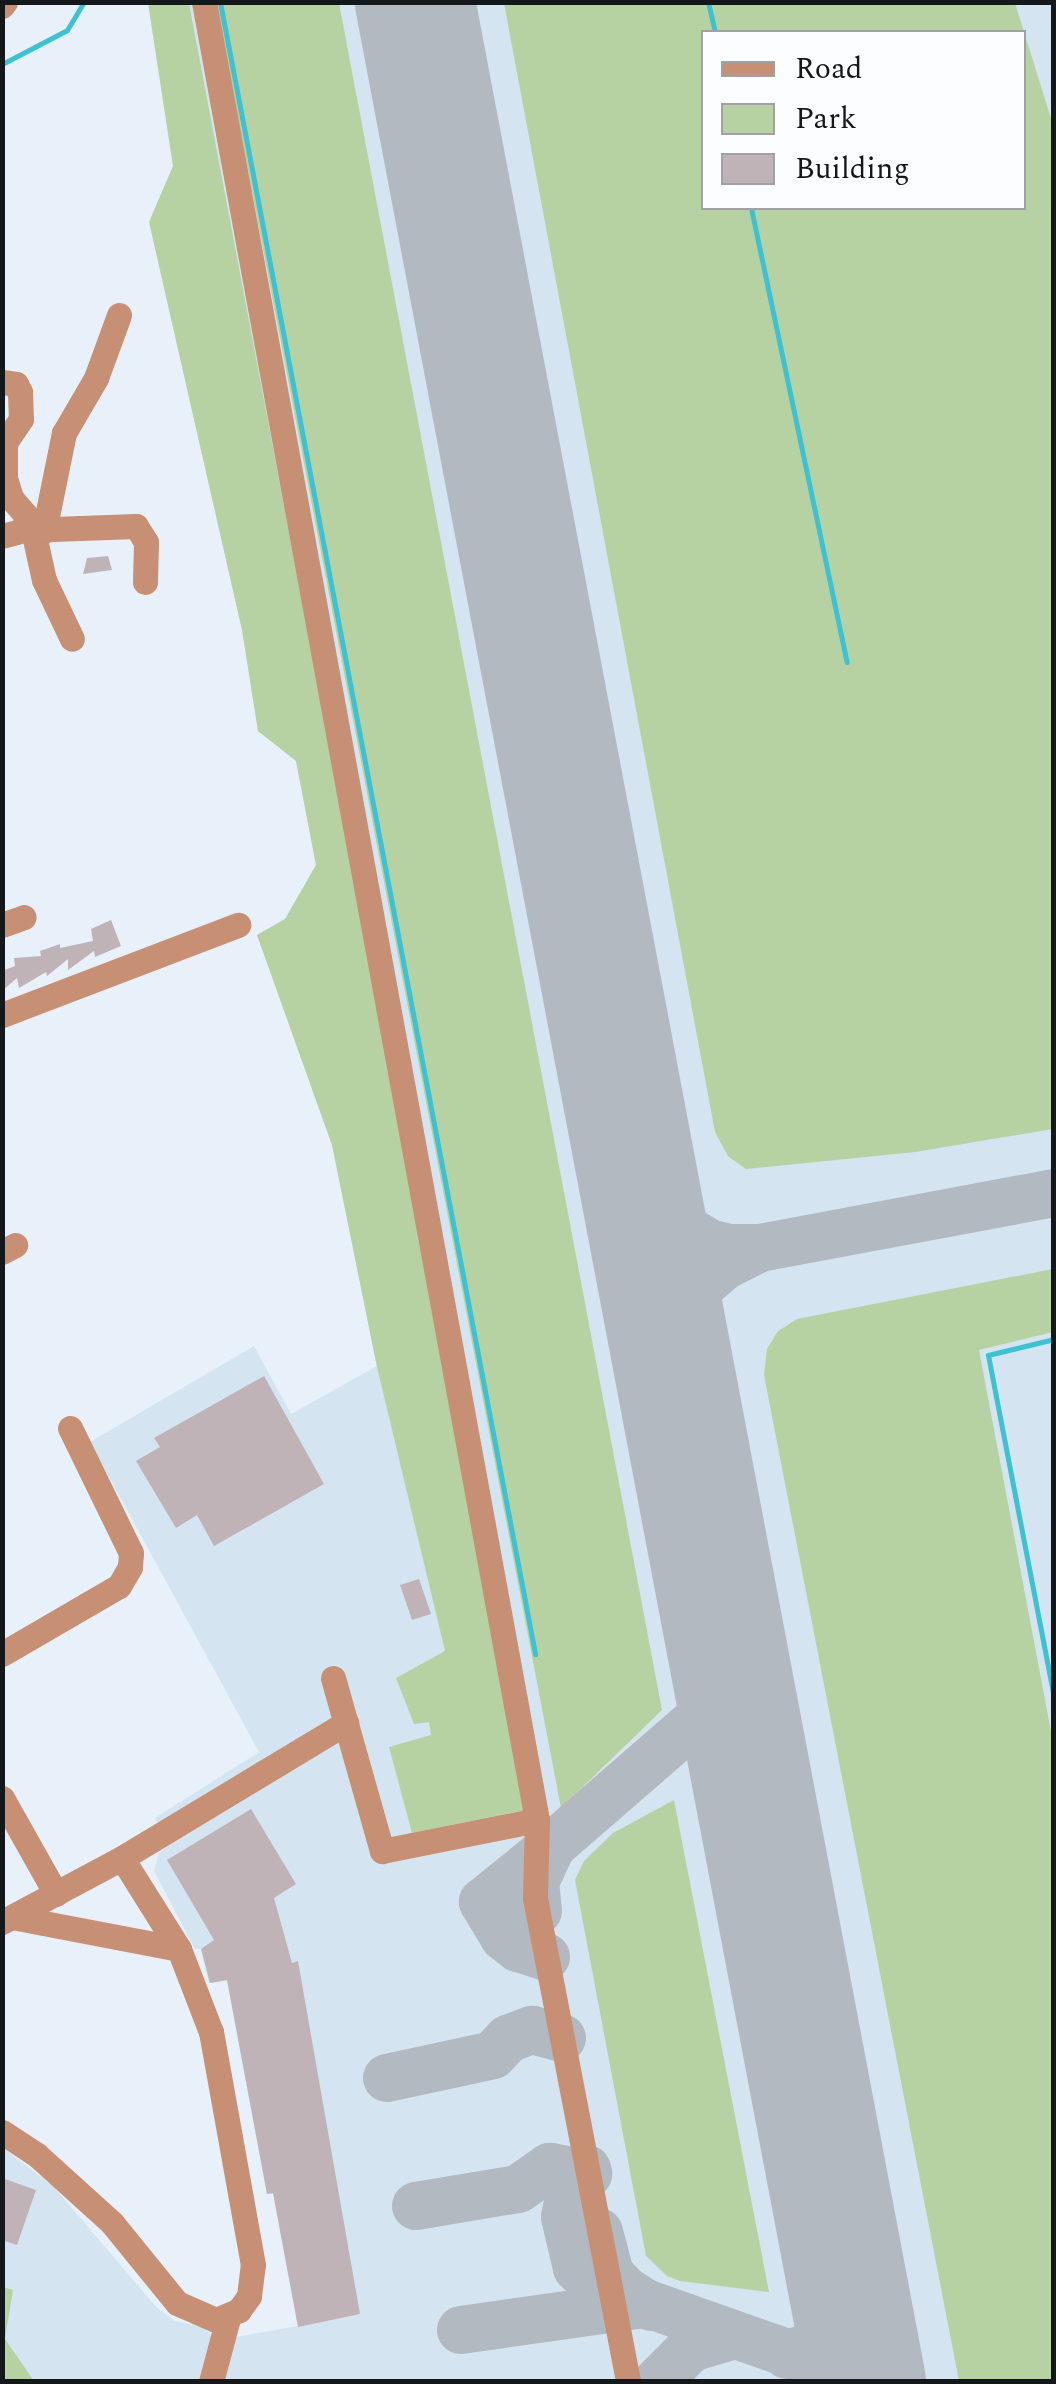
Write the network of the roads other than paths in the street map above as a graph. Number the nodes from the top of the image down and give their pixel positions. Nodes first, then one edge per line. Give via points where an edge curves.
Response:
1 (204, 2) edge
2 (120, 316) dead end
3 (2, 382) edge
4 (27, 531) edge
5 (145, 582) dead end
6 (72, 639) dead end
7 (238, 925) dead end
8 (2, 1014) edge
9 (70, 1428) dead end
10 (2, 1654) edge
11 (333, 1678) dead end
12 (346, 1722) junction
13 (2, 1798) edge
14 (537, 1820) junction
15 (122, 1858) junction
16 (56, 1894) junction
17 (7, 1920) edge
18 (180, 1949) junction
19 (2, 2132) edge
20 (228, 2318) junction
21 (211, 2382) edge
22 (628, 2382) edge

1 - 14 street
2 - 4 street
3 - 4 street via 16,384 20,392 21,419 5,442 5,478
4 - 5 street via 136,526 146,542
4 - 6 street
7 - 8 street
9 - 10 street via 132,1553 130,1567 119,1586
11 - 12 street
12 - 14 street via 382,1851
12 - 15 street
13 - 16 street
14 - 22 street via 535,1898
15 - 16 street
15 - 18 street
16 - 17 street
17 - 18 street
18 - 20 street via 210,2032 253,2282
19 - 20 street via 112,2222 176,2303 203,2317
20 - 21 street

